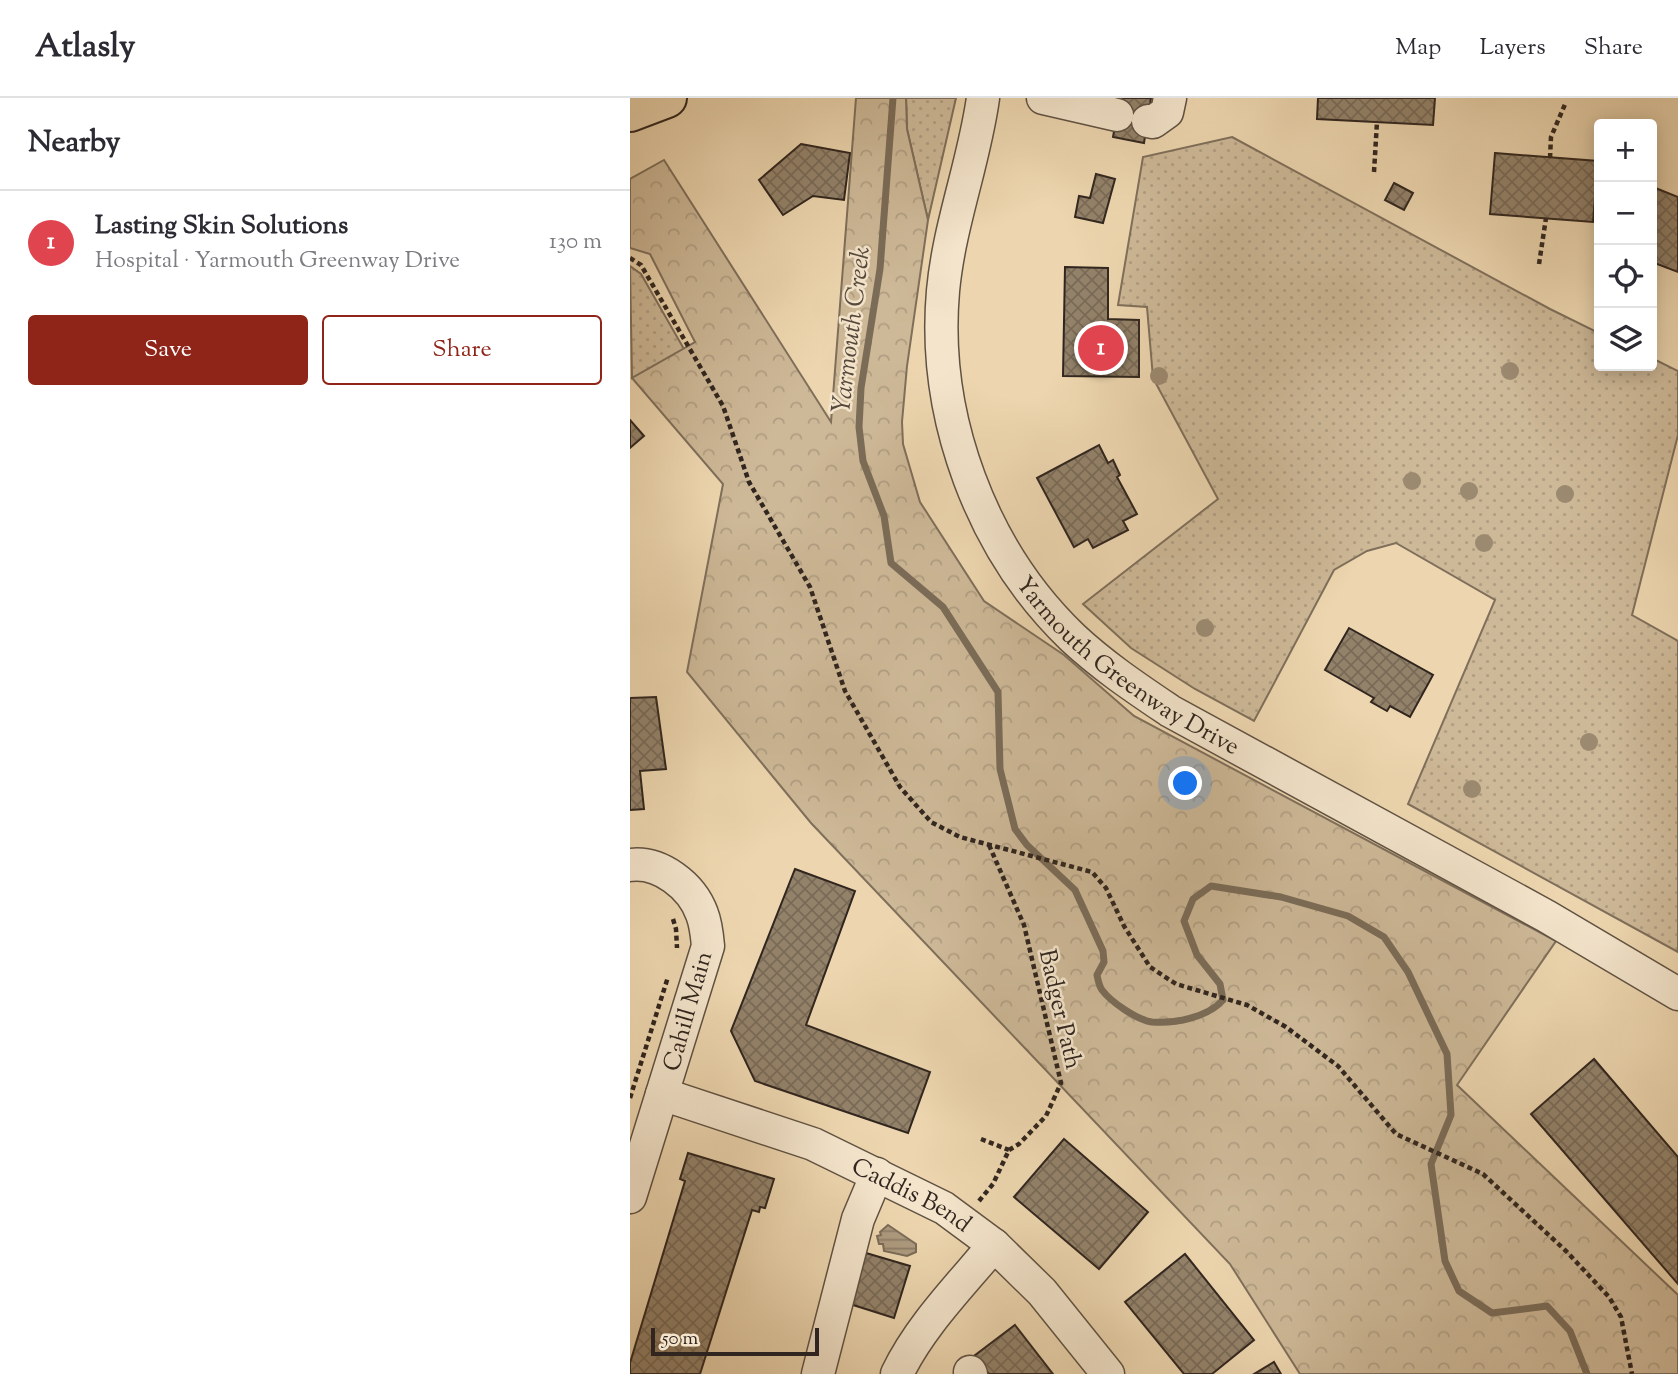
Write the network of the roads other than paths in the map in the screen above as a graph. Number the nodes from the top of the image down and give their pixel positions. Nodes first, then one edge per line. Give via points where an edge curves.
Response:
1 (667, 98) edge
2 (983, 98) edge
3 (1043, 98) edge
4 (1170, 98) edge
5 (630, 112) edge
6 (1117, 115) dead end
7 (1148, 121) dead end
8 (630, 865) edge
9 (1678, 994) edge
10 (662, 1094) junction
11 (877, 1174) junction
12 (630, 1198) edge
13 (994, 1245) junction
14 (818, 1374) edge
15 (897, 1374) edge
16 (1108, 1374) edge

1 - 5 main road
2 - 9 street, Yarmouth Greenway Drive via 951,240 940,344 967,474 989,525 1024,583 1115,675 1170,711 1546,916
3 - 6 street
4 - 7 street via 1167,111
8 - 10 street, Cahill Main via 660,870 677,880 689,891 706,928 708,946
10 - 11 street, Caddis Bend via 813,1144
10 - 12 street, Cahill Main
11 - 13 street, Caddis Bend via 944,1208
11 - 14 street via 858,1219
13 - 15 street via 932,1319
13 - 16 street, Caddis Bend via 1042,1292

